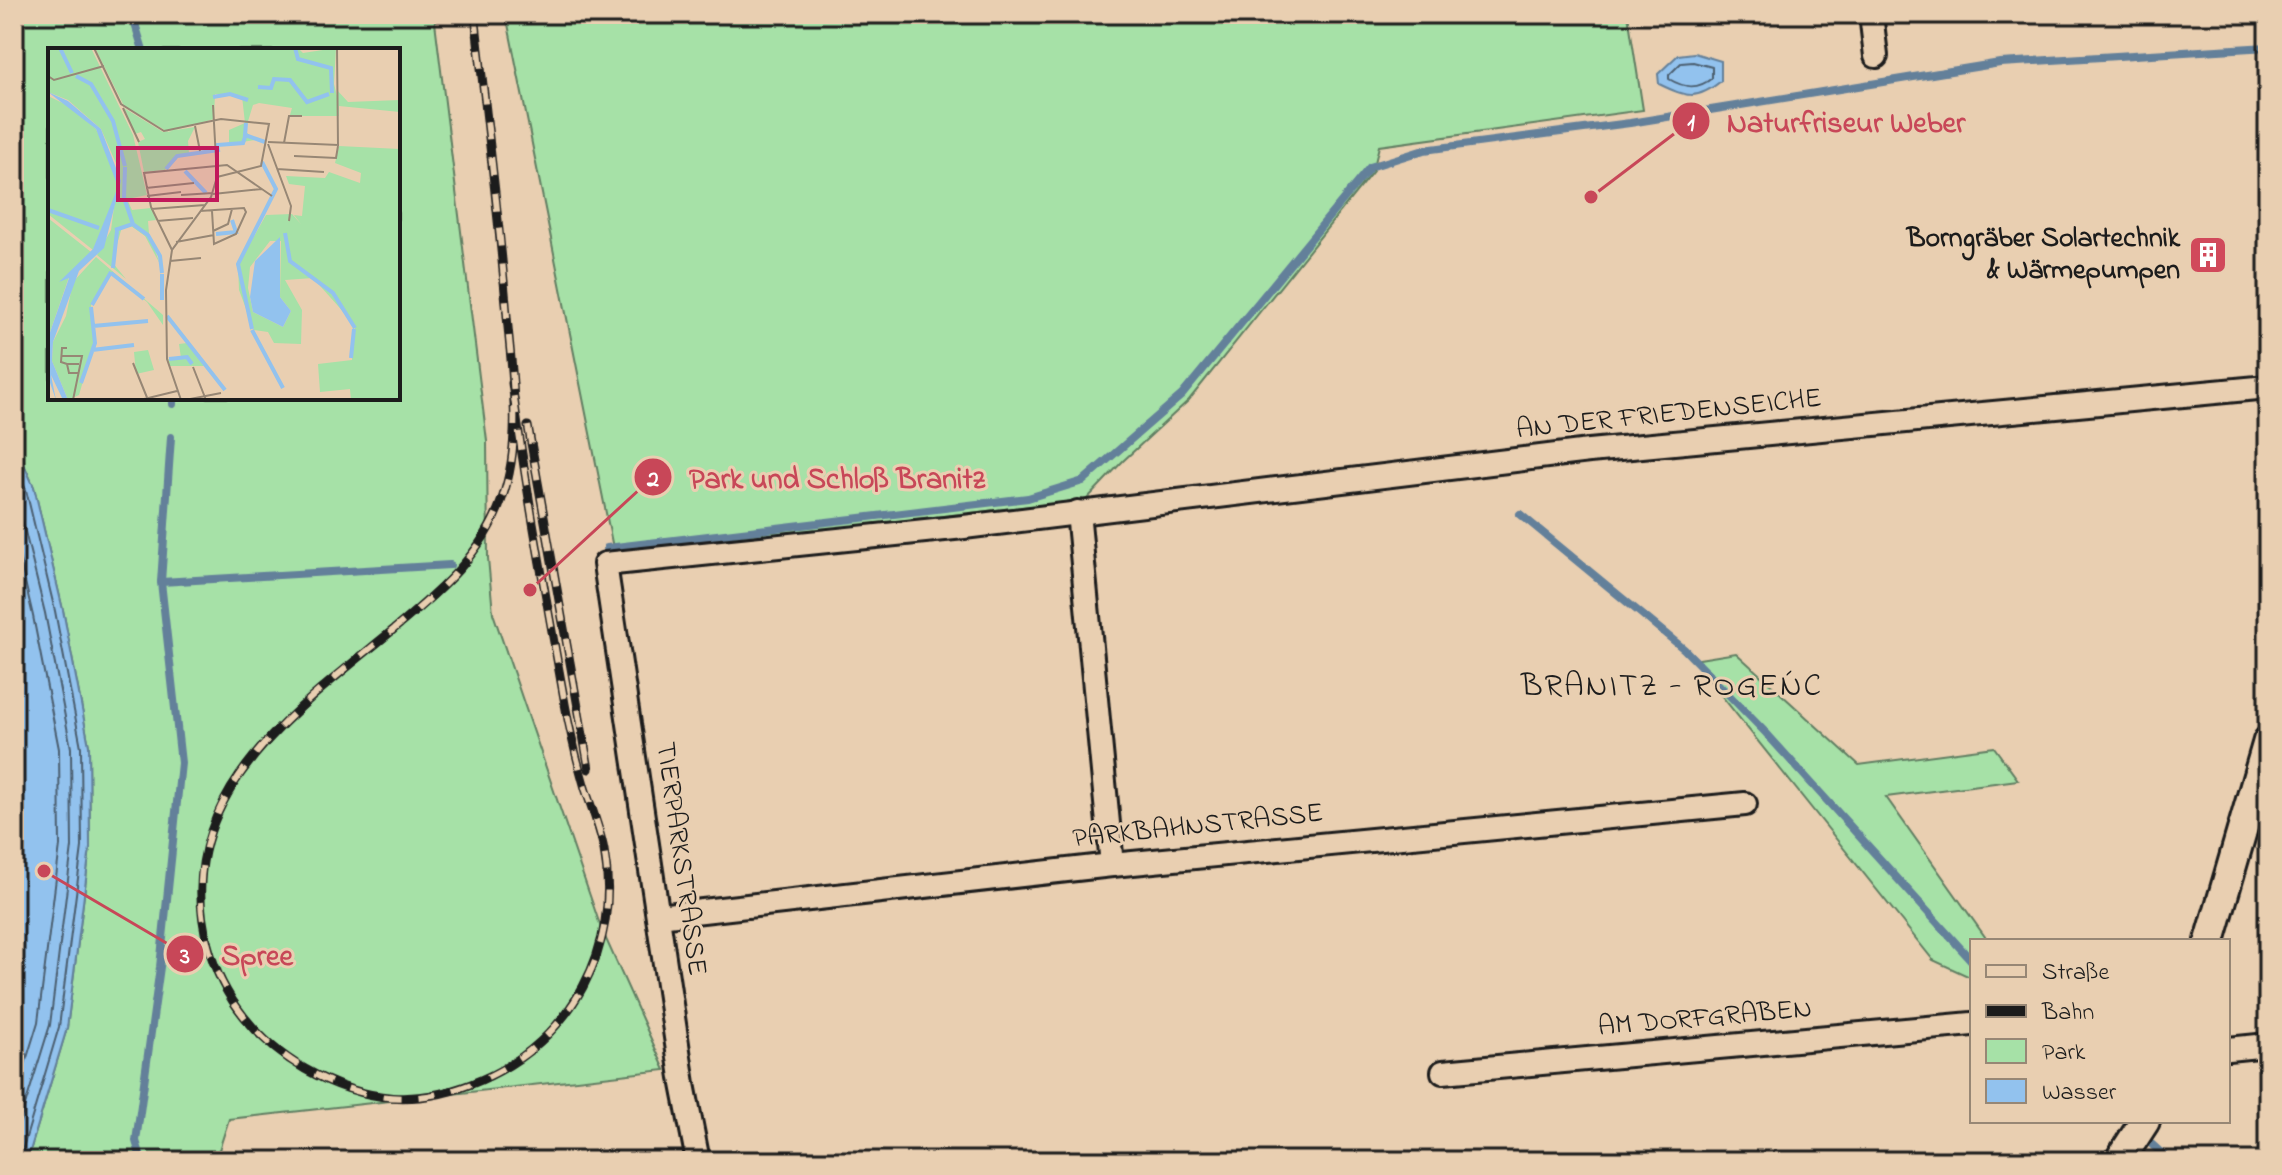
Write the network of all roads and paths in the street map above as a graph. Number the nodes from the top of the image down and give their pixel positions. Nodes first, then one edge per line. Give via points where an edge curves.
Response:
1 (1871, 14) edge
2 (1876, 56) dead end
3 (2268, 387) edge
4 (1078, 512) junction
5 (605, 564) joint
6 (2268, 741) edge
7 (1745, 804) dead end
8 (1112, 865) junction
9 (658, 916) junction
10 (2211, 939) edge
11 (1970, 1024) edge
12 (2268, 1045) edge
13 (2230, 1049) edge
14 (1443, 1072) dead end
15 (2144, 1123) edge
16 (698, 1161) edge
17 (2119, 1161) edge

1 - 2 street
3 - 4 street, AN DER FRIEDENSEICHE via 1589,451
4 - 5 street, AN DER FRIEDENSEICHE
4 - 8 street
5 - 9 street, TIERPARKSTRASSE
6 - 10 street
7 - 8 street, PARKBAHNSTRASSE
8 - 9 street, PARKBAHNSTRASSE
9 - 16 street, TIERPARKSTRASSE
11 - 14 street, AM DORFGRABEN
12 - 13 street
15 - 17 street

